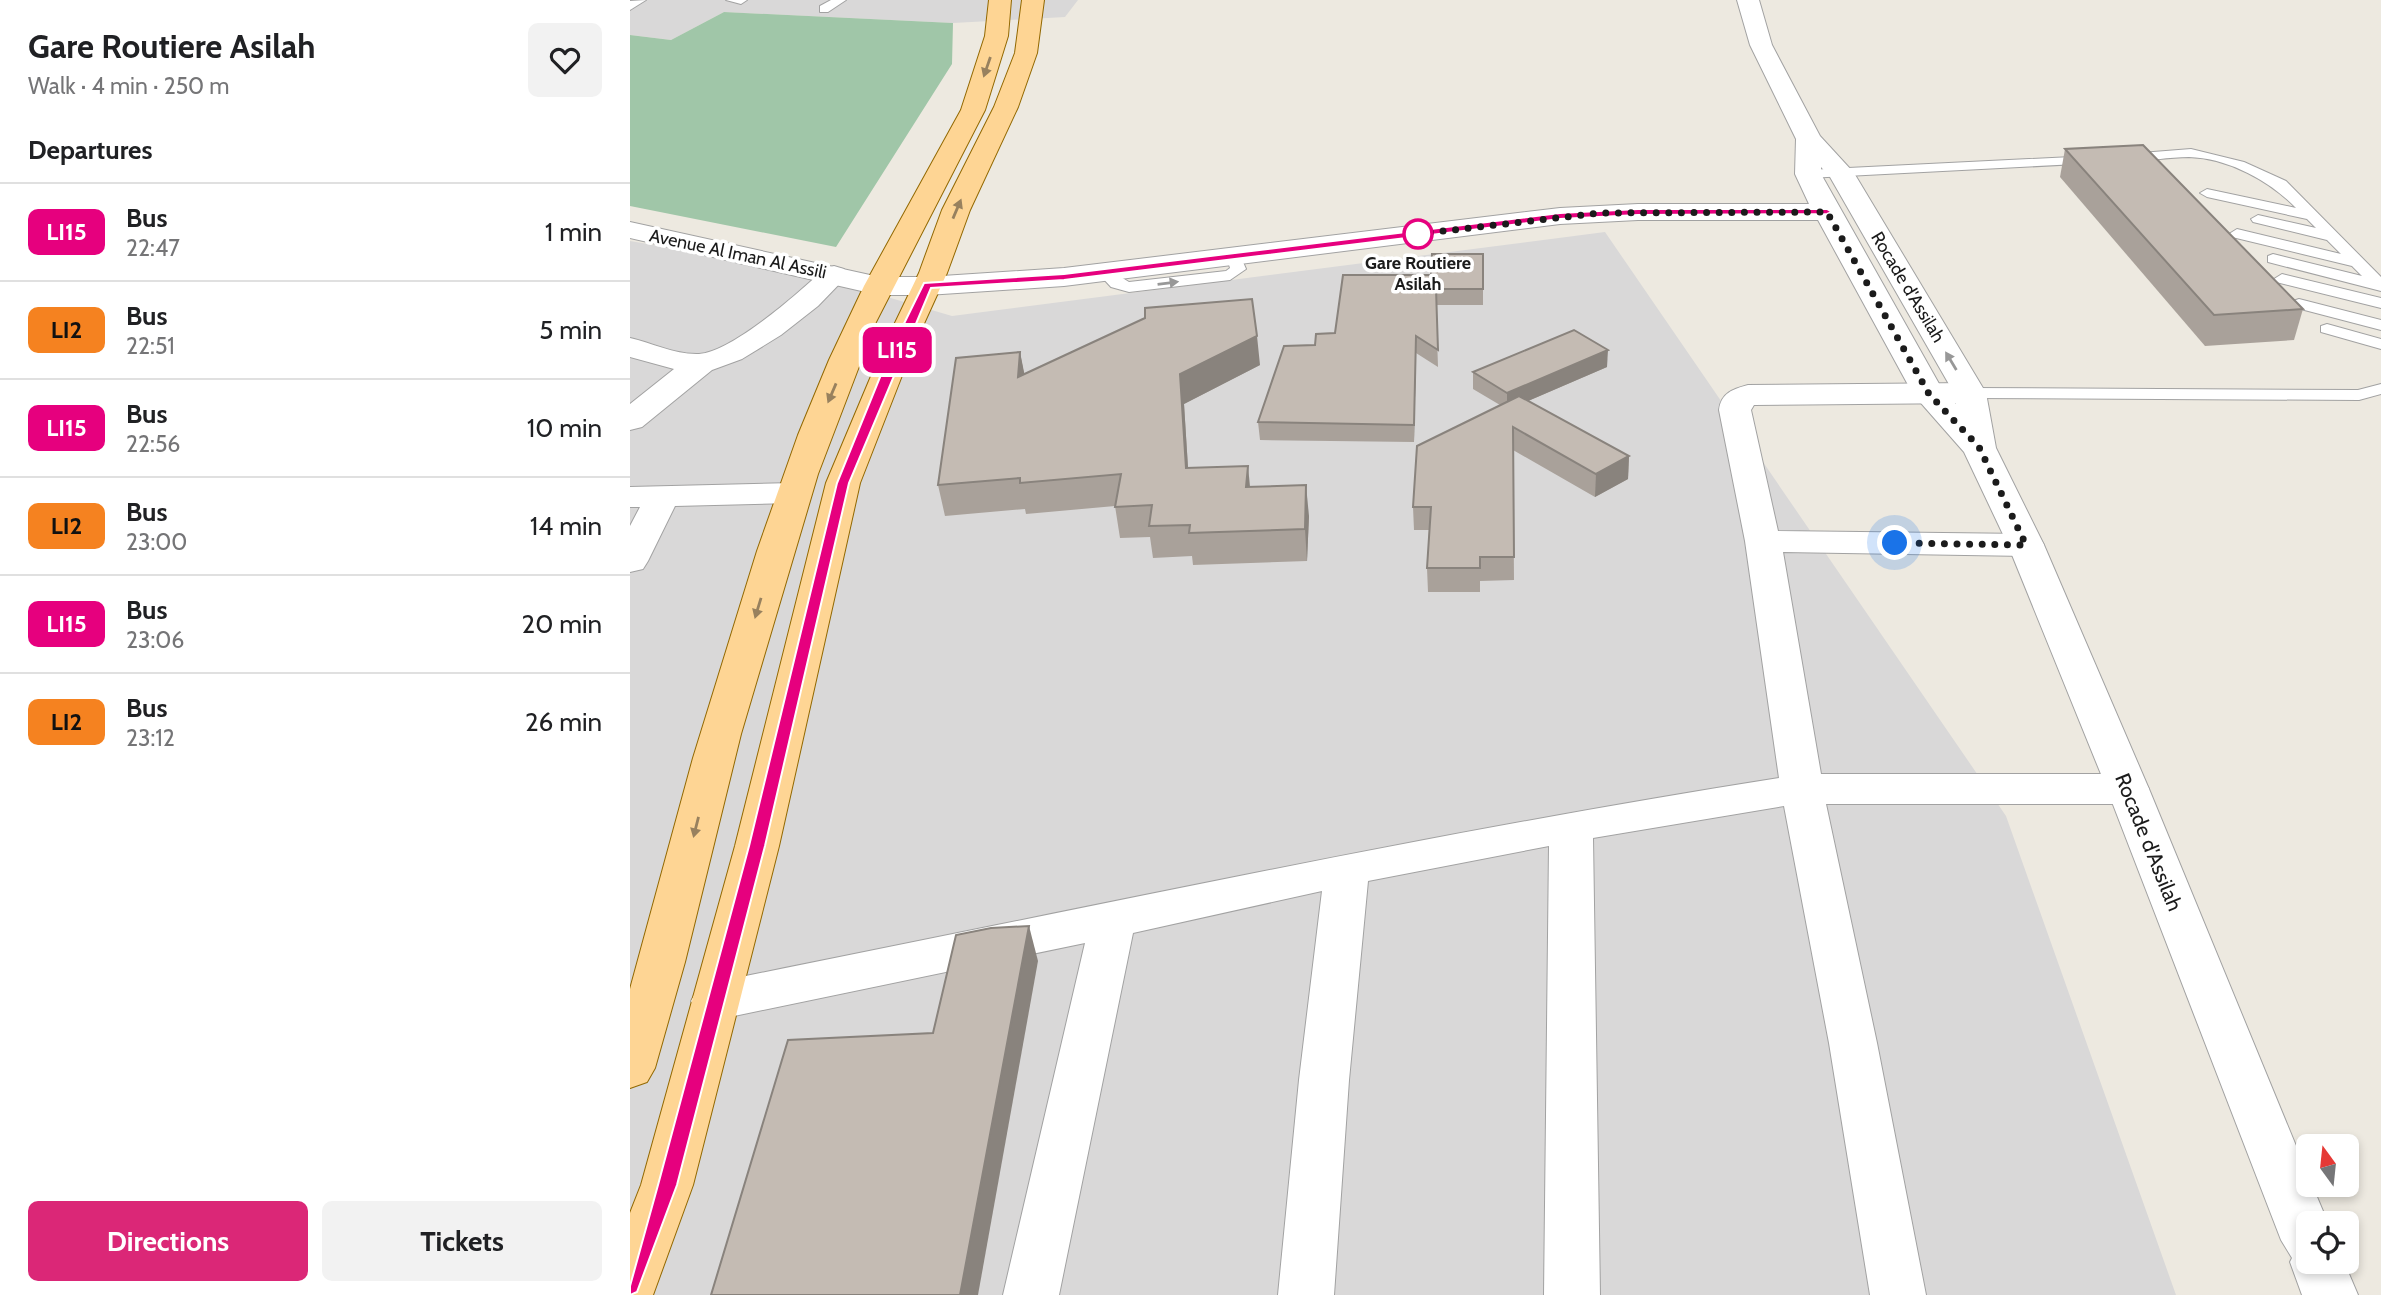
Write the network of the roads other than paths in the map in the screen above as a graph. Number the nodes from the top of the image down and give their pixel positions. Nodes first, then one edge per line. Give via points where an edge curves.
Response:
1 (640, 0) edge
2 (732, 0) edge
3 (741, 0) edge
4 (840, 0) edge
5 (1000, 0) edge
6 (1033, 0) edge
7 (1748, 0) edge
8 (630, 6) edge
9 (824, 9) dead end
10 (1809, 139) junction
11 (1841, 173) junction
12 (2198, 177) dead end
13 (2207, 193) dead end
14 (1819, 195) junction
15 (2297, 201) junction
16 (2229, 212) dead end
17 (2312, 216) junction
18 (630, 230) edge
19 (2236, 234) dead end
20 (2332, 236) junction
21 (2273, 259) dead end
22 (2357, 262) junction
23 (861, 278) junction
24 (930, 279) junction
25 (2282, 279) dead end
26 (2381, 286) edge
27 (2381, 303) edge
28 (2299, 304) edge
29 (2381, 325) edge
30 (2327, 329) dead end
31 (2381, 344) edge
32 (634, 352) edge
33 (701, 363) junction
34 (2381, 388) edge
35 (1970, 393) junction
36 (1929, 394) junction
37 (630, 420) edge
38 (1979, 447) junction
39 (793, 493) junction
40 (647, 497) edge
41 (1763, 541) junction
42 (2026, 545) junction
43 (630, 561) edge
44 (1802, 789) junction
45 (2128, 789) junction
46 (1571, 826) junction
47 (1347, 869) junction
48 (1113, 920) junction
49 (715, 1001) junction
50 (630, 1068) edge
51 (2296, 1211) edge
52 (2322, 1274) edge
53 (630, 1286) edge
54 (1031, 1295) edge
55 (1306, 1295) edge
56 (1572, 1295) edge
57 (1898, 1295) edge
58 (2330, 1295) edge

1 - 8 lane
2 - 3 lane
4 - 9 lane
5 -> 23 main road via 991,55 953,150
24 -> 6 main road via 1022,64
7 - 10 street, Rocade d'Assilah via 1761,45
10 - 11 street, Rocade d'Assilah
10 - 14 street, Rocade d'Assilah
11 - 14 lane
11 - 15 lane via 2192,153 2239,165 2281,184
35 -> 11 street, Rocade d'Assilah
12 - 15 lane
13 - 17 lane
24 -> 14 street via 1106,272 1587,214
14 - 24 street via 1607,201
14 - 36 street, Rocade d'Assilah
15 - 17 lane
16 - 20 lane
17 - 20 lane
18 - 23 street, Avenue Al Iman Al Assili
19 - 22 lane
20 - 22 lane
21 - 26 lane
22 - 26 lane
23 - 24 street, Avenue Al Iman Al Assili
23 - 33 street via 812,297 741,347
23 -> 39 main road via 828,401
24 - 49 main road via 843,483 757,846
25 - 27 lane
28 - 29 lane
30 - 31 lane
32 - 33 street
33 - 37 street
34 - 35 lane via 2359,395
35 - 36 street
35 - 38 street, Rocade d'Assilah
36 - 38 street, Rocade d'Assilah
36 - 41 street via 1748,395 1736,401
38 - 42 street, Rocade d'Assilah
39 - 40 street
39 -> 50 main road via 708,780 655,994
40 - 43 street
41 - 42 street
41 - 44 street
42 - 45 street, Rocade d'Assilah
44 - 45 street
44 - 46 street
44 - 57 street
45 - 51 street, Rocade d'Assilah
46 - 47 street
46 - 56 street
47 - 48 street
47 - 55 street
48 - 49 street
48 - 54 street
49 - 53 main road via 667,1185
52 - 58 street

